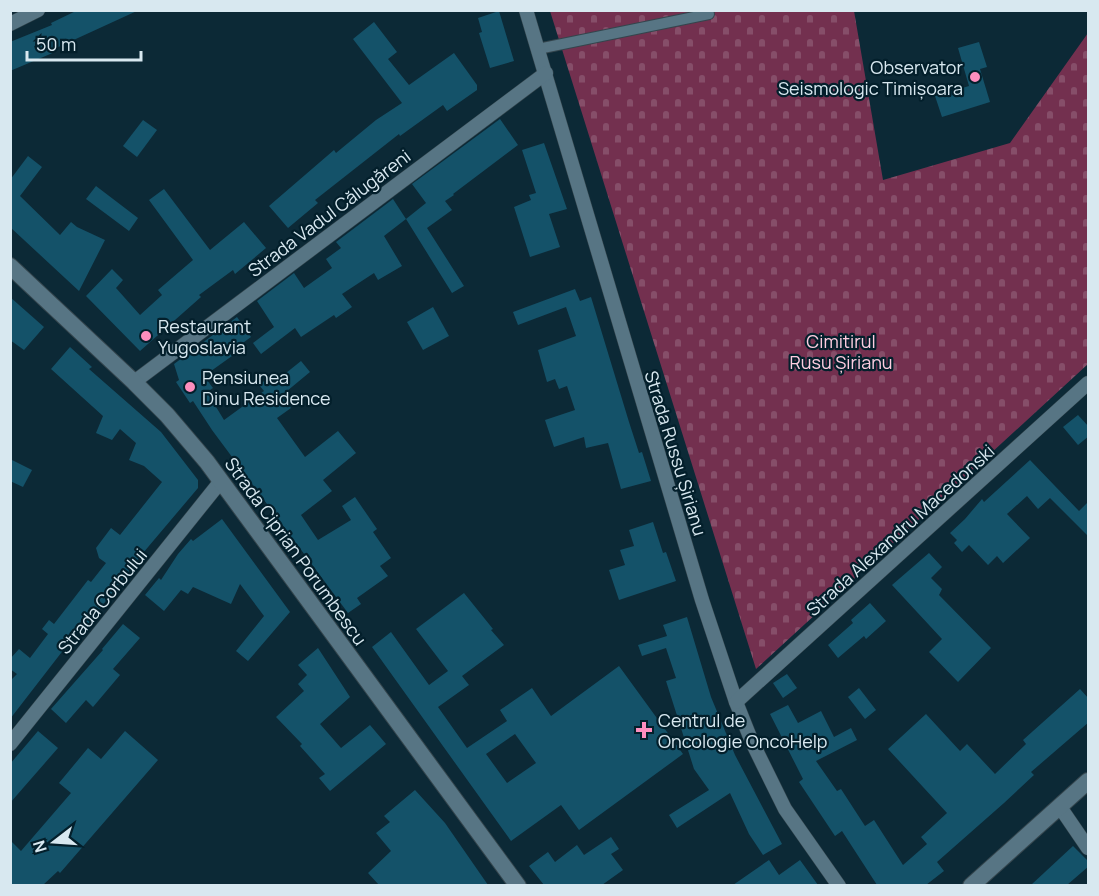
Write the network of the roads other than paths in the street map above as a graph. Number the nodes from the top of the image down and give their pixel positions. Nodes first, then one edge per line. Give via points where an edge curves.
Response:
1 (38, 10) edge
2 (526, 10) edge
3 (709, 14) dead end
4 (10, 24) edge
5 (538, 49) junction
6 (546, 73) junction
7 (10, 266) edge
8 (134, 382) junction
9 (1089, 383) edge
10 (221, 481) junction
11 (736, 702) junction
12 (10, 744) edge
13 (1089, 781) edge
14 (1060, 807) junction
15 (1089, 848) edge
16 (518, 885) edge
17 (839, 885) edge
18 (971, 885) edge

1 - 4 street
2 - 5 street, Strada Russu Șirianu
3 - 5 street
5 - 6 street, Strada Russu Șirianu
6 - 8 street, Strada Vadul Călugăreni
6 - 11 street, Strada Russu Șirianu via 632,371
7 - 8 street, Strada Ciprian Porumbescu
8 - 10 street, Strada Ciprian Porumbescu via 167,415
9 - 11 street, Strada Alexandru Macedonski
10 - 12 street, Strada Corbului
10 - 16 street, Strada Ciprian Porumbescu
11 - 17 street, Strada Russu Șirianu via 785,809
13 - 14 street
14 - 15 street
14 - 18 street

